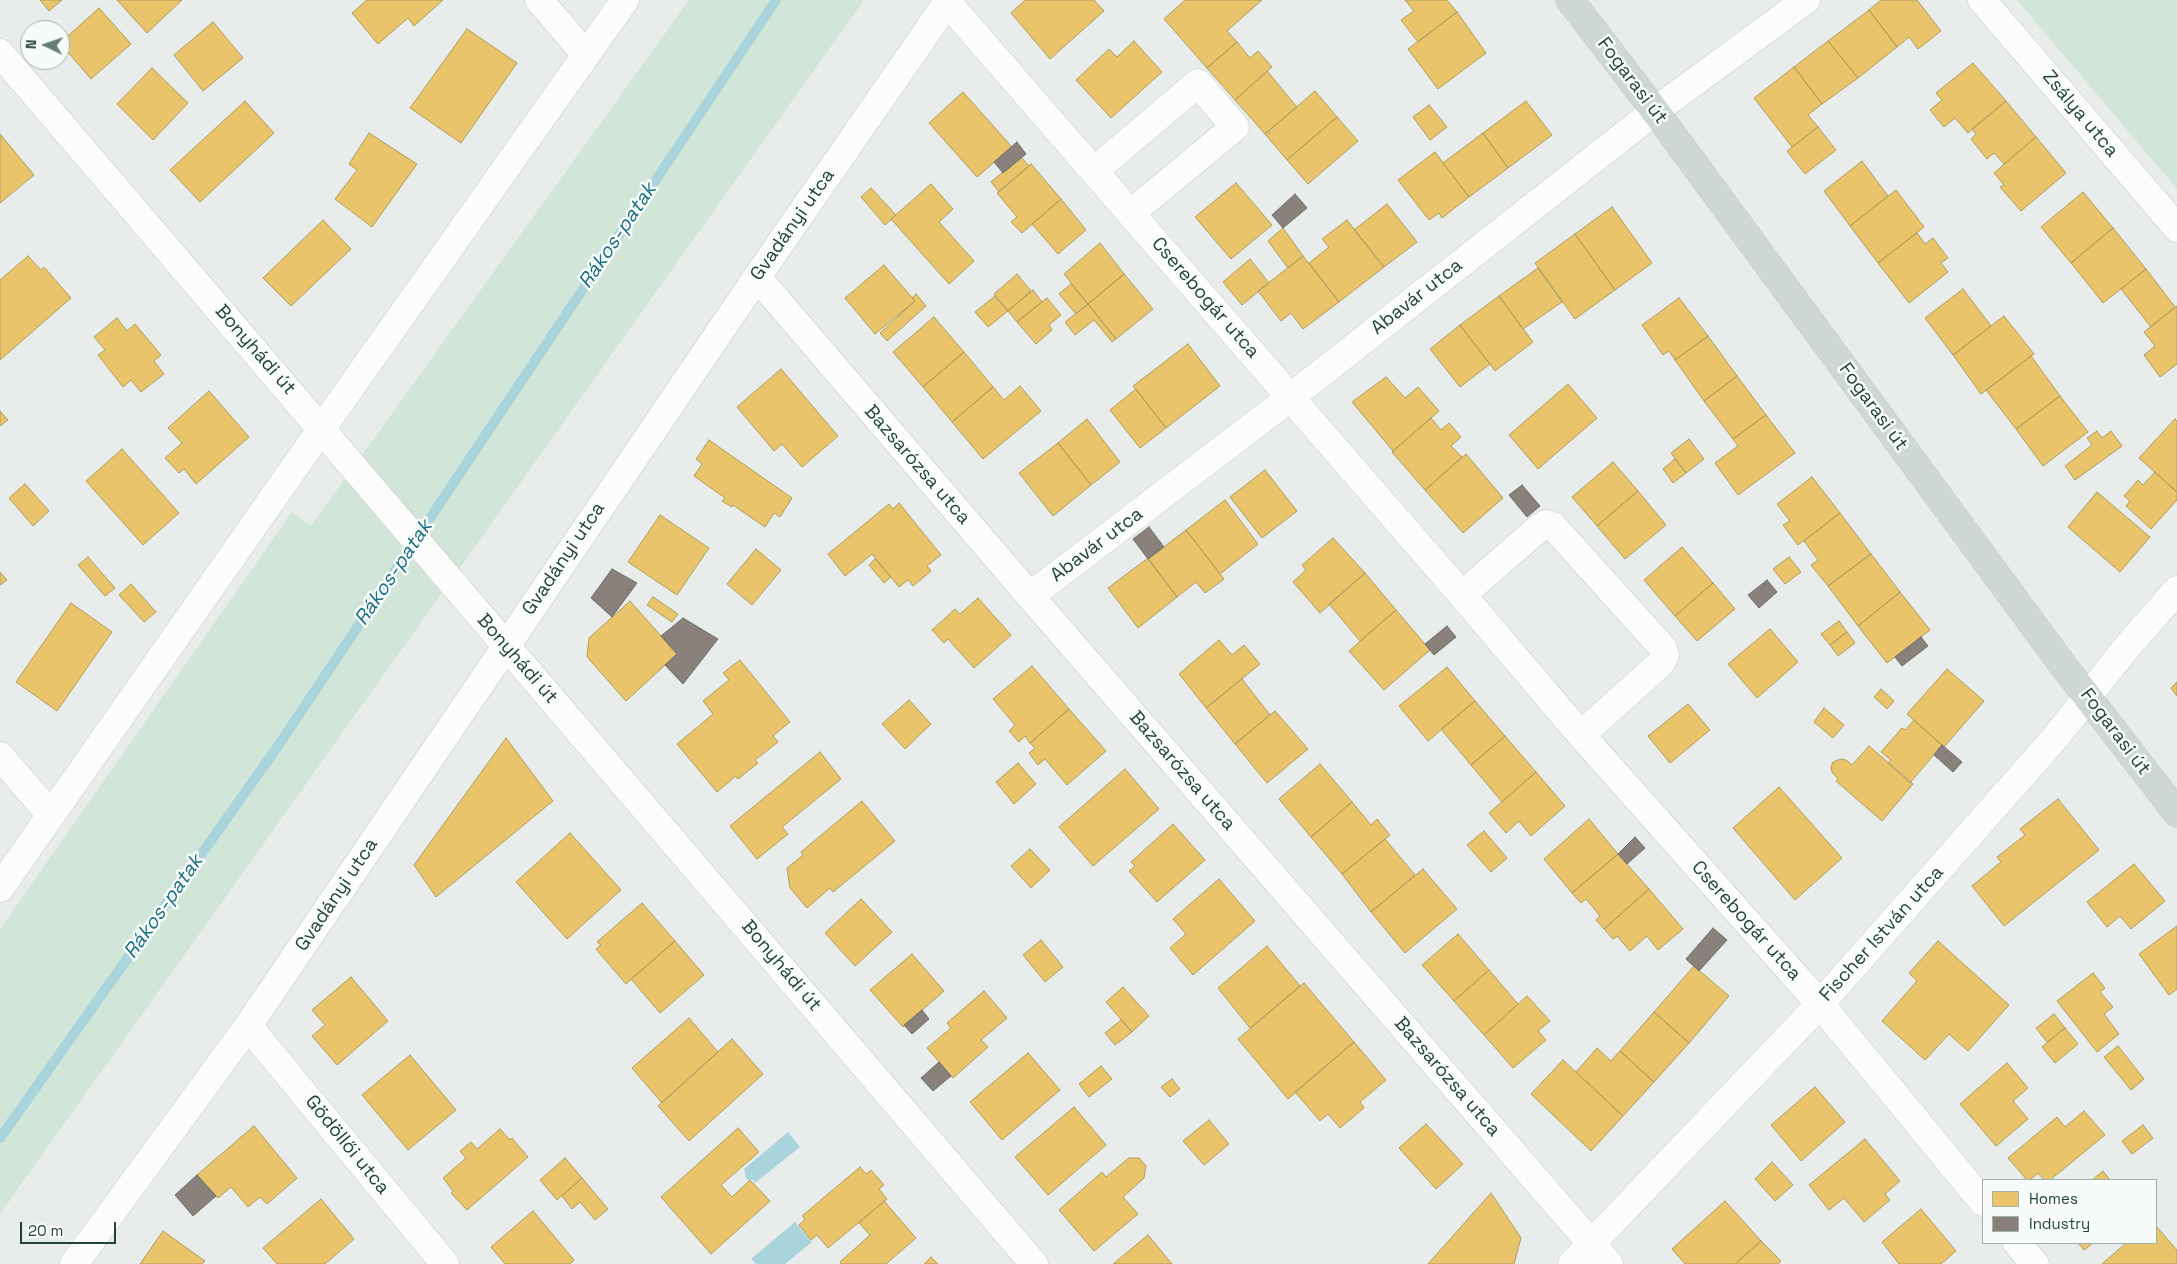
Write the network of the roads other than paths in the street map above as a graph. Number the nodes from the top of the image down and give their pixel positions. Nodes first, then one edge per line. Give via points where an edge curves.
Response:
1 (539, 0) edge
2 (625, 0) edge
3 (1570, 0) edge
4 (1806, 0) edge
5 (1982, 0) edge
6 (948, 1) edge
7 (0, 54) edge
8 (586, 55) junction
9 (1655, 111) junction
10 (1094, 171) junction
11 (1131, 213) junction
12 (2177, 228) edge
13 (757, 277) junction
14 (1291, 397) junction
15 (322, 428) junction
16 (2177, 590) edge
17 (1462, 595) junction
18 (1030, 596) junction
19 (506, 645) junction
20 (2088, 696) junction
21 (1581, 735) junction
22 (0, 756) edge
23 (2177, 813) edge
24 (52, 814) junction
25 (0, 888) edge
26 (1820, 1004) junction
27 (248, 1026) junction
28 (1982, 1201) edge
29 (1591, 1243) junction
30 (2018, 1244) edge
31 (74, 1264) edge
32 (444, 1264) edge
33 (1034, 1264) edge
34 (1572, 1264) edge
35 (1608, 1264) edge
36 (2035, 1264) edge

1 - 8 street
2 - 8 street
3 - 9 main road, Fogarasi út
4 - 9 street, Abavár utca
5 - 12 street, Zsálya utca
6 - 10 street, Cserebogár utca
6 - 13 street, Gvadányi utca
7 - 15 street, Bonyhádi út
8 - 15 street
9 - 14 street, Abavár utca
9 - 20 main road, Fogarasi út
10 - 11 street, Cserebogár utca
10 - 11 street via 1198,84 1235,127
11 - 14 street, Cserebogár utca
13 - 18 street, Bazsarózsa utca
13 - 19 street, Gvadányi utca
14 - 17 street, Cserebogár utca
14 - 18 street, Abavár utca
15 - 19 street, Bonyhádi út
15 - 24 street
16 - 20 street, Fischer István utca
17 - 21 street, Cserebogár utca
17 - 21 street via 1546,524 1561,533 1663,648 1665,655 1660,663
18 - 29 street, Bazsarózsa utca
19 - 27 street, Gvadányi utca
19 - 33 street, Bonyhádi út
20 - 23 main road, Fogarasi út
20 - 26 street, Fischer István utca via 2055,738
21 - 26 street, Cserebogár utca
22 - 24 street
24 - 25 street
26 - 28 street, Cserebogár utca
26 - 29 street, Fischer István utca
27 - 31 street, Gvadányi utca
27 - 32 street, Gödöllői utca
29 - 34 street, Fischer István utca
29 - 35 street, Bazsarózsa utca
30 - 36 street

